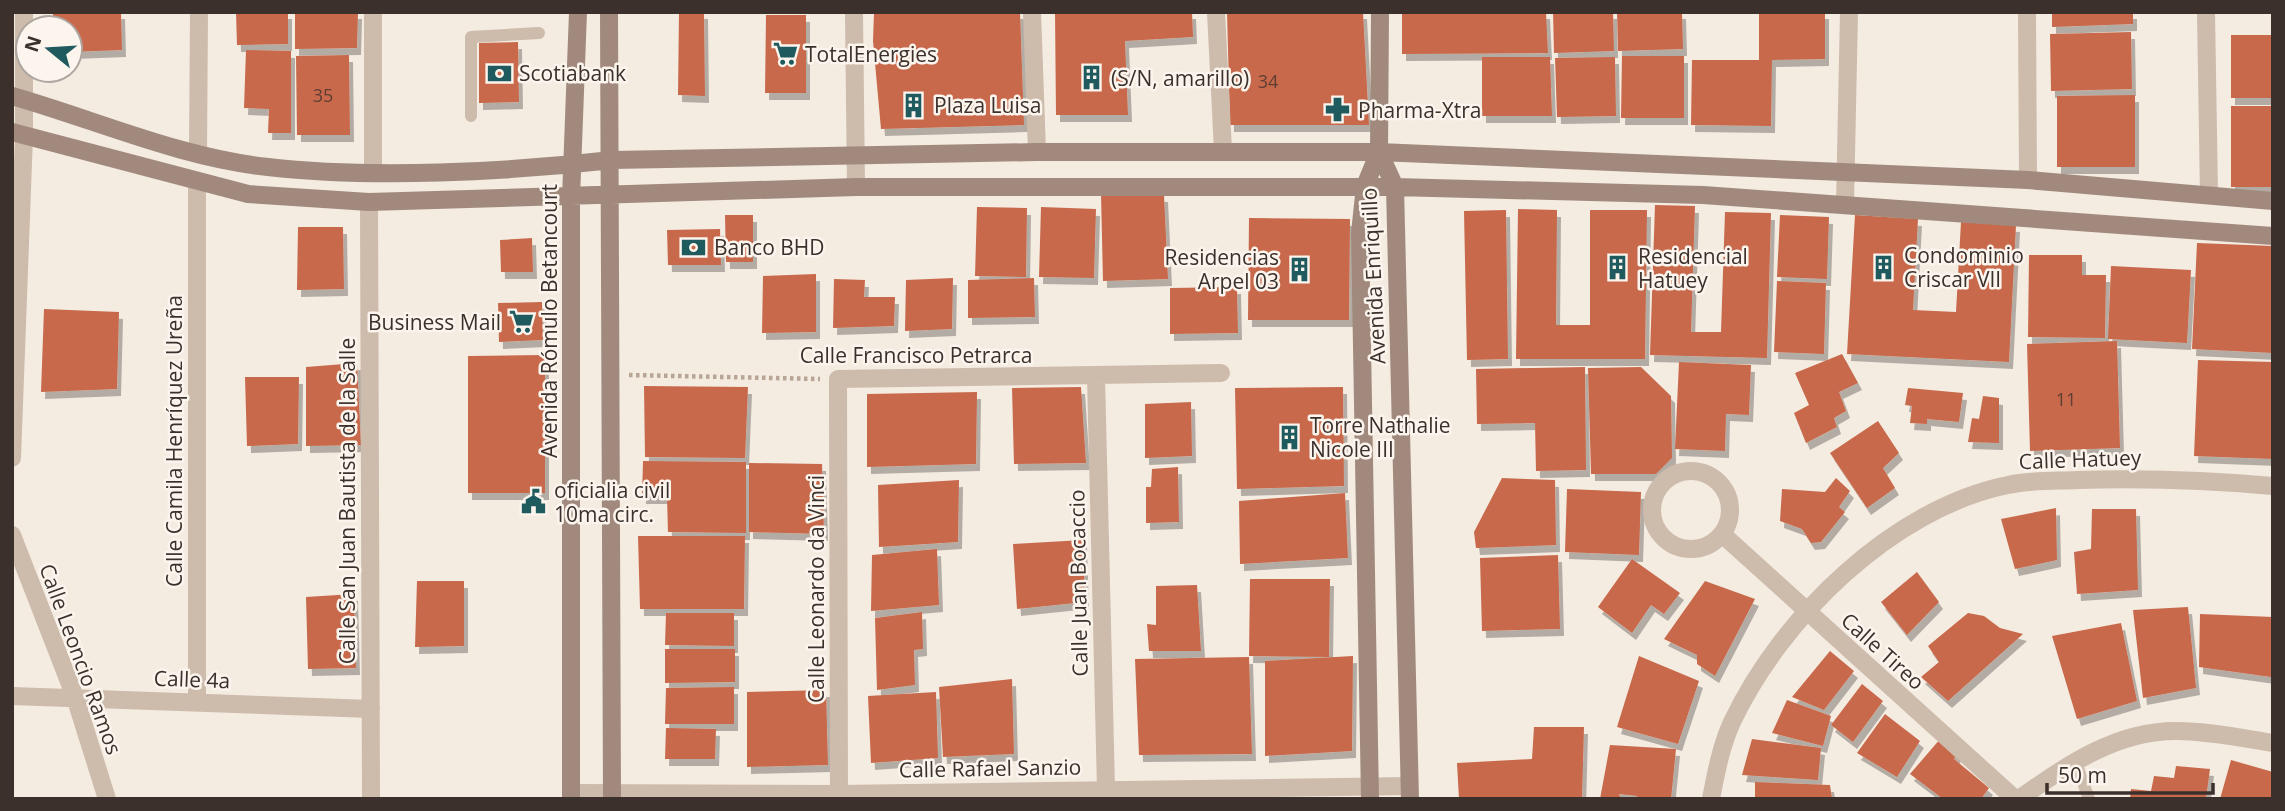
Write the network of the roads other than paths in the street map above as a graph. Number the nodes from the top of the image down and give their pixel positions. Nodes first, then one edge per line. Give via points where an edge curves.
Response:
1 (24, 12) edge
2 (199, 12) edge
3 (373, 12) edge
4 (578, 12) edge
5 (609, 12) edge
6 (854, 12) edge
7 (1032, 12) edge
8 (1216, 12) edge
9 (1380, 12) edge
10 (1849, 12) edge
11 (2027, 12) edge
12 (2206, 12) edge
13 (539, 33) dead end
14 (18, 98) edge
15 (471, 116) dead end
16 (18, 134) edge
17 (1223, 151) junction
18 (1037, 152) junction
19 (1379, 152) junction
20 (198, 153) junction
21 (856, 155) junction
22 (612, 160) junction
23 (573, 164) junction
24 (1847, 170) junction
25 (373, 172) junction
26 (2028, 180) junction
27 (197, 181) junction
28 (1365, 186) junction
29 (856, 187) junction
30 (1395, 187) junction
31 (2209, 195) junction
32 (612, 196) junction
33 (571, 198) junction
34 (2273, 201) edge
35 (369, 202) junction
36 (1845, 204) junction
37 (2273, 236) edge
38 (1221, 373) dead end
39 (1096, 377) junction
40 (838, 379) joint
41 (12, 458) edge
42 (2273, 486) edge
43 (1722, 534) junction
44 (12, 535) edge
45 (1805, 612) junction
46 (12, 696) edge
47 (75, 697) junction
48 (197, 702) junction
49 (370, 709) junction
50 (2273, 743) edge
51 (2075, 760) junction
52 (1106, 789) junction
53 (1409, 792) edge
54 (1370, 793) edge
55 (571, 796) edge
56 (612, 796) edge
57 (839, 796) edge
58 (107, 799) edge
59 (371, 799) edge
60 (1711, 799) edge
61 (2017, 799) edge
62 (2089, 799) edge

1 - 14 street
2 - 20 street
3 - 25 street
4 - 23 street, Avenida Rómulo Betancourt
5 - 22 street
6 - 21 street
7 - 18 street
8 - 17 street
9 - 19 street
10 - 24 street
11 - 26 street
12 - 31 street
13 - 15 lane via 471,37
14 - 16 street
14 - 20 street
16 - 27 street
16 - 41 street
17 - 18 street
17 - 19 street
18 - 21 street
19 - 24 street
19 - 28 street, Avenida Enriquillo
19 - 30 street, Avenida Enriquillo
20 - 25 street via 267,167
21 - 22 street
21 - 29 street
22 - 23 street
22 - 32 street
23 - 25 street
23 - 33 street, Avenida Rómulo Betancourt
24 - 26 street
24 - 36 street
26 - 31 street
27 - 35 street via 248,194
27 - 48 street, Calle Camila Henríquez Ureña
28 - 29 street
28 - 30 street
28 - 54 street, Avenida Enriquillo via 1360,302
29 - 32 street
30 - 36 street via 1703,195
30 - 53 street, Avenida Enriquillo
31 - 34 street
32 - 33 street
32 - 56 street
33 - 35 street
33 - 55 street, Avenida Rómulo Betancourt
35 - 49 street, Calle San Juan Bautista de la Salle
36 - 37 street
38 - 39 street, Calle Francisco Petrarca
39 - 40 street, Calle Francisco Petrarca
39 - 52 street, Calle Juan Bocaccio
40 - 57 street, Calle Leonardo da Vinci
42 - 45 street, Calle Hatuey via 2130,479 2009,484 1917,520 1867,556
43 - 43 street via 1730,510 1728,498 1713,477 1688,471 1676,474 1657,491 1653,516 1665,539 1688,549 1701,548
43 - 45 street, Calle Tireo
44 - 47 street, Calle Leoncio Ramos
45 - 60 street, Calle Hatuey via 1752,684 1731,724
45 - 61 street, Calle Tireo
46 - 47 street, Calle 4a
47 - 48 street, Calle 4a
47 - 58 street, Calle Leoncio Ramos
48 - 49 street, Calle 4a
49 - 59 street, Calle San Juan Bautista de la Salle
50 - 51 street via 2175,731 2105,745
51 - 61 street
51 - 62 lane
52 - 54 street, Calle Rafael Sanzio
52 - 57 street, Calle Rafael Sanzio
53 - 54 street, Calle Rafael Sanzio
55 - 56 street, Calle Rafael Sanzio
56 - 57 street, Calle Rafael Sanzio

